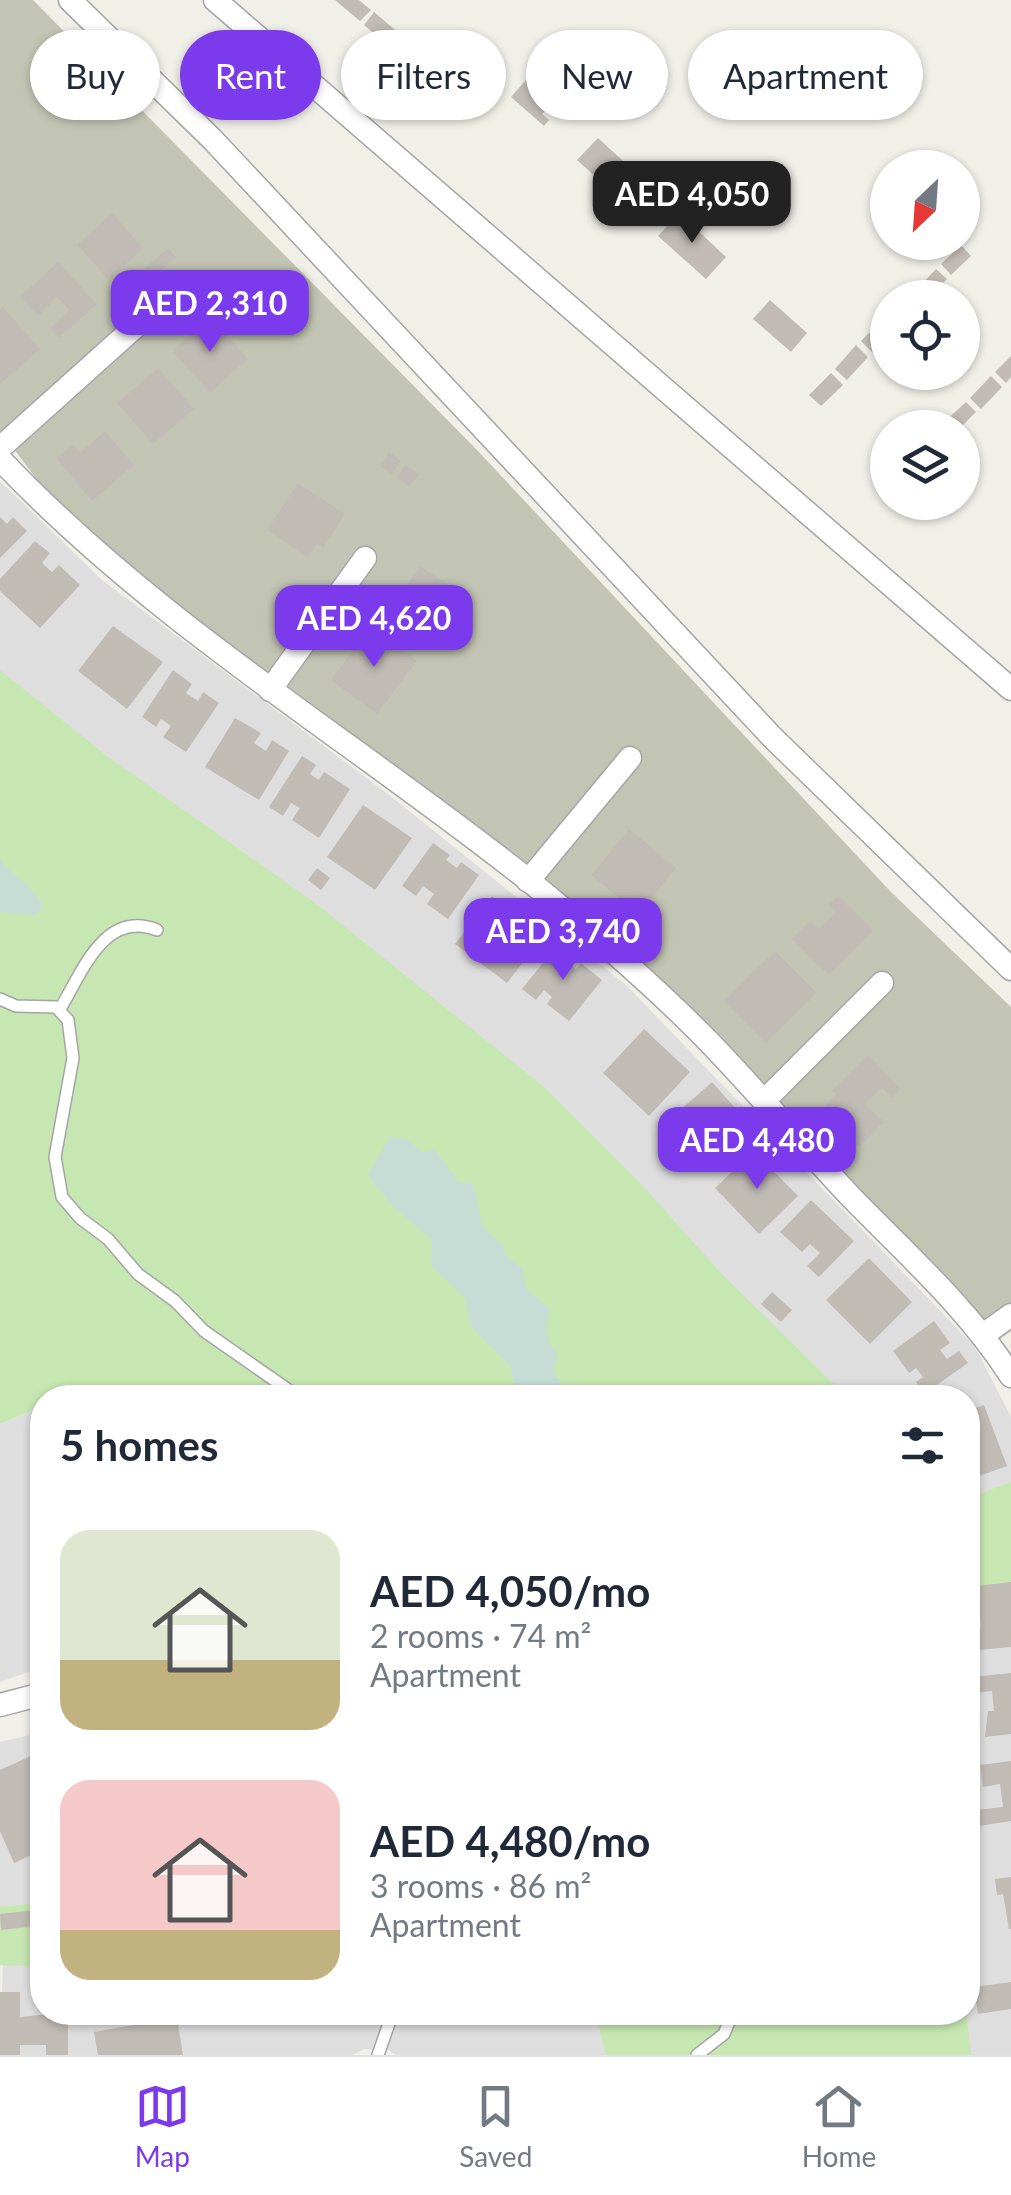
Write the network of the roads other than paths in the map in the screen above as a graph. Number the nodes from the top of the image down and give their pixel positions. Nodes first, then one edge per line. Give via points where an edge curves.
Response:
1 (70, 0) edge
2 (216, 0) edge
3 (165, 300) dead end
4 (0, 448) edge
5 (0, 459) edge
6 (366, 558) dead end
7 (1011, 689) edge
8 (270, 690) junction
9 (630, 758) dead end
10 (528, 881) junction
11 (157, 930) dead end
12 (1011, 968) edge
13 (882, 983) dead end
14 (0, 999) edge
15 (60, 1010) junction
16 (764, 1101) junction
17 (1011, 1315) edge
18 (983, 1335) junction
19 (1011, 1376) edge
20 (284, 1385) edge
21 (30, 1697) edge
22 (0, 1705) edge
23 (388, 2025) edge
24 (727, 2025) edge
25 (378, 2055) edge
26 (697, 2055) edge

1 - 12 street via 213,140 773,738
2 - 7 street
3 - 4 street
5 - 8 street via 124,578
6 - 8 street
8 - 10 street
9 - 10 street
10 - 16 street via 649,984
11 - 15 lane via 132,926 110,932
13 - 16 street
14 - 15 lane
15 - 20 lane via 68,1020 73,1058 55,1157 62,1197 204,1332
16 - 18 street
17 - 18 street
18 - 19 street
21 - 22 street
23 - 25 lane
24 - 26 lane

